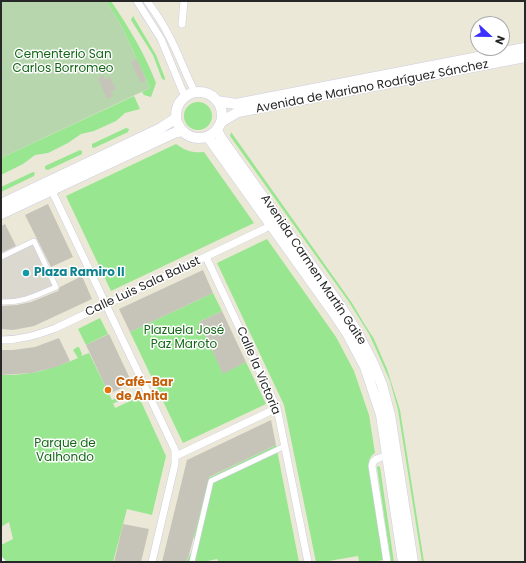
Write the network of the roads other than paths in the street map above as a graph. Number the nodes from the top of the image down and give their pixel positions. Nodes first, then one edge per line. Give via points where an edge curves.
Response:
1 (137, 1) edge
2 (147, 1) edge
3 (184, 1) edge
4 (182, 24) dead end
5 (525, 48) edge
6 (525, 58) edge
7 (195, 92) junction
8 (185, 97) junction
9 (217, 101) junction
10 (176, 118) junction
11 (219, 126) junction
12 (182, 131) junction
13 (208, 137) junction
14 (50, 186) junction
15 (1, 204) edge
16 (1, 214) edge
17 (276, 216) junction
18 (271, 226) junction
19 (1, 257) edge
20 (206, 257) junction
21 (1, 302) edge
22 (106, 304) junction
23 (1, 340) edge
24 (277, 408) junction
25 (285, 446) junction
26 (395, 447) junction
27 (176, 456) junction
28 (387, 456) junction
29 (152, 562) edge
30 (192, 562) edge
31 (308, 562) edge
32 (387, 562) edge
33 (403, 562) edge
34 (413, 562) edge

1 - 8 street via 161,39
2 - 7 street via 169,36
3 - 4 street
5 - 9 main road, Avenida de Mariano Rodríguez Sánchez via 236,104
6 - 11 main road, Avenida de Mariano Rodríguez Sánchez via 238,112
7 - 8 main road
7 - 9 main road via 210,95
8 - 10 main road via 178,106
9 - 11 main road via 222,111
10 - 12 main road
10 - 14 main road
11 - 13 main road
11 - 17 main road, Avenida Carmen Martín Gaite via 221,138
12 - 13 main road via 194,138
12 - 14 main road
13 - 18 main road, Avenida Carmen Martín Gaite
14 - 15 main road
14 - 16 main road
14 - 22 street
17 - 18 street
17 - 26 main road, Avenida Carmen Martín Gaite via 356,330 365,347 382,385
18 - 20 street, Calle Luis Sala Balust
18 - 28 main road, Avenida Carmen Martín Gaite via 333,312 356,350 372,386 381,415
19 - 21 street via 34,241 56,287 27,300
20 - 22 street, Calle Luis Sala Balust
20 - 24 street, Calle la Victoria
22 - 23 street, Calle Luis Sala Balust via 38,335
22 - 27 street
24 - 25 street, Calle la Victoria
24 - 27 street
25 - 30 street via 211,481
25 - 31 street, Calle la Victoria
26 - 28 street
26 - 34 main road, Avenida Carmen Martín Gaite
27 - 29 street
28 - 32 street via 375,459 372,466
28 - 33 main road, Avenida Carmen Martín Gaite

